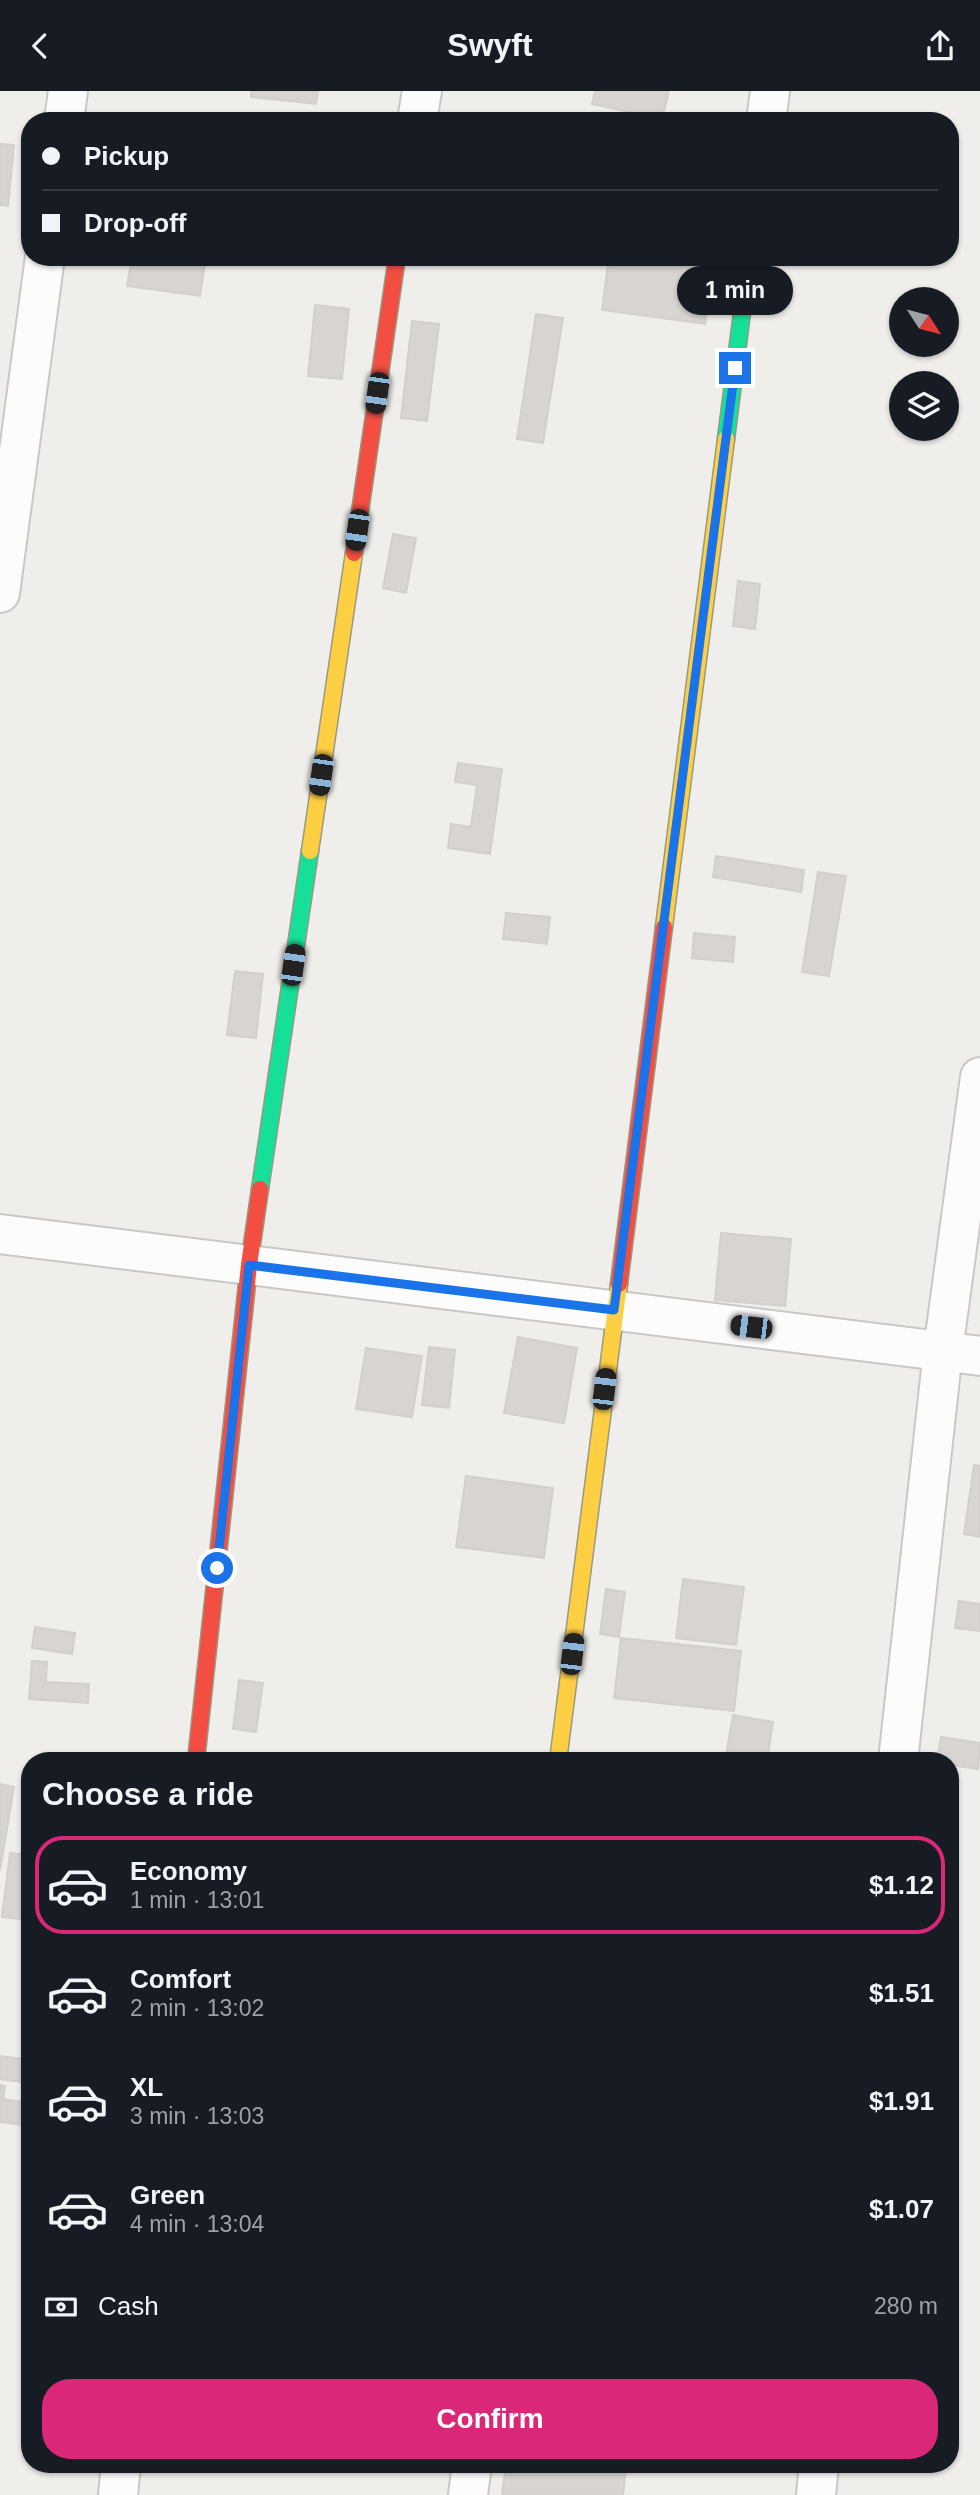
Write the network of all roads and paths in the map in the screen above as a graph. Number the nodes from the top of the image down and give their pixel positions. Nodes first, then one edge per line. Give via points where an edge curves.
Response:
1 (68, 91) edge
2 (422, 91) edge
3 (770, 91) edge
4 (65, 112) edge
5 (418, 112) edge
6 (767, 112) edge
7 (44, 266) edge
8 (396, 266) edge
9 (748, 266) edge
10 (0, 593) edge
11 (980, 1077) edge
12 (0, 1234) edge
13 (249, 1265) junction
14 (614, 1310) junction
15 (962, 1353) edge
16 (197, 1752) edge
17 (559, 1752) edge
18 (899, 1752) edge
19 (120, 2473) edge
20 (471, 2473) edge
21 (818, 2473) edge
22 (118, 2495) edge
23 (468, 2495) edge
24 (816, 2495) edge

1 - 4 street
2 - 5 street
3 - 6 street
7 - 10 street
8 - 13 street
9 - 14 street
11 - 15 street
12 - 13 street
13 - 14 street
13 - 16 street
14 - 15 street
14 - 17 street
15 - 18 street
19 - 22 street
20 - 23 street
21 - 24 street

